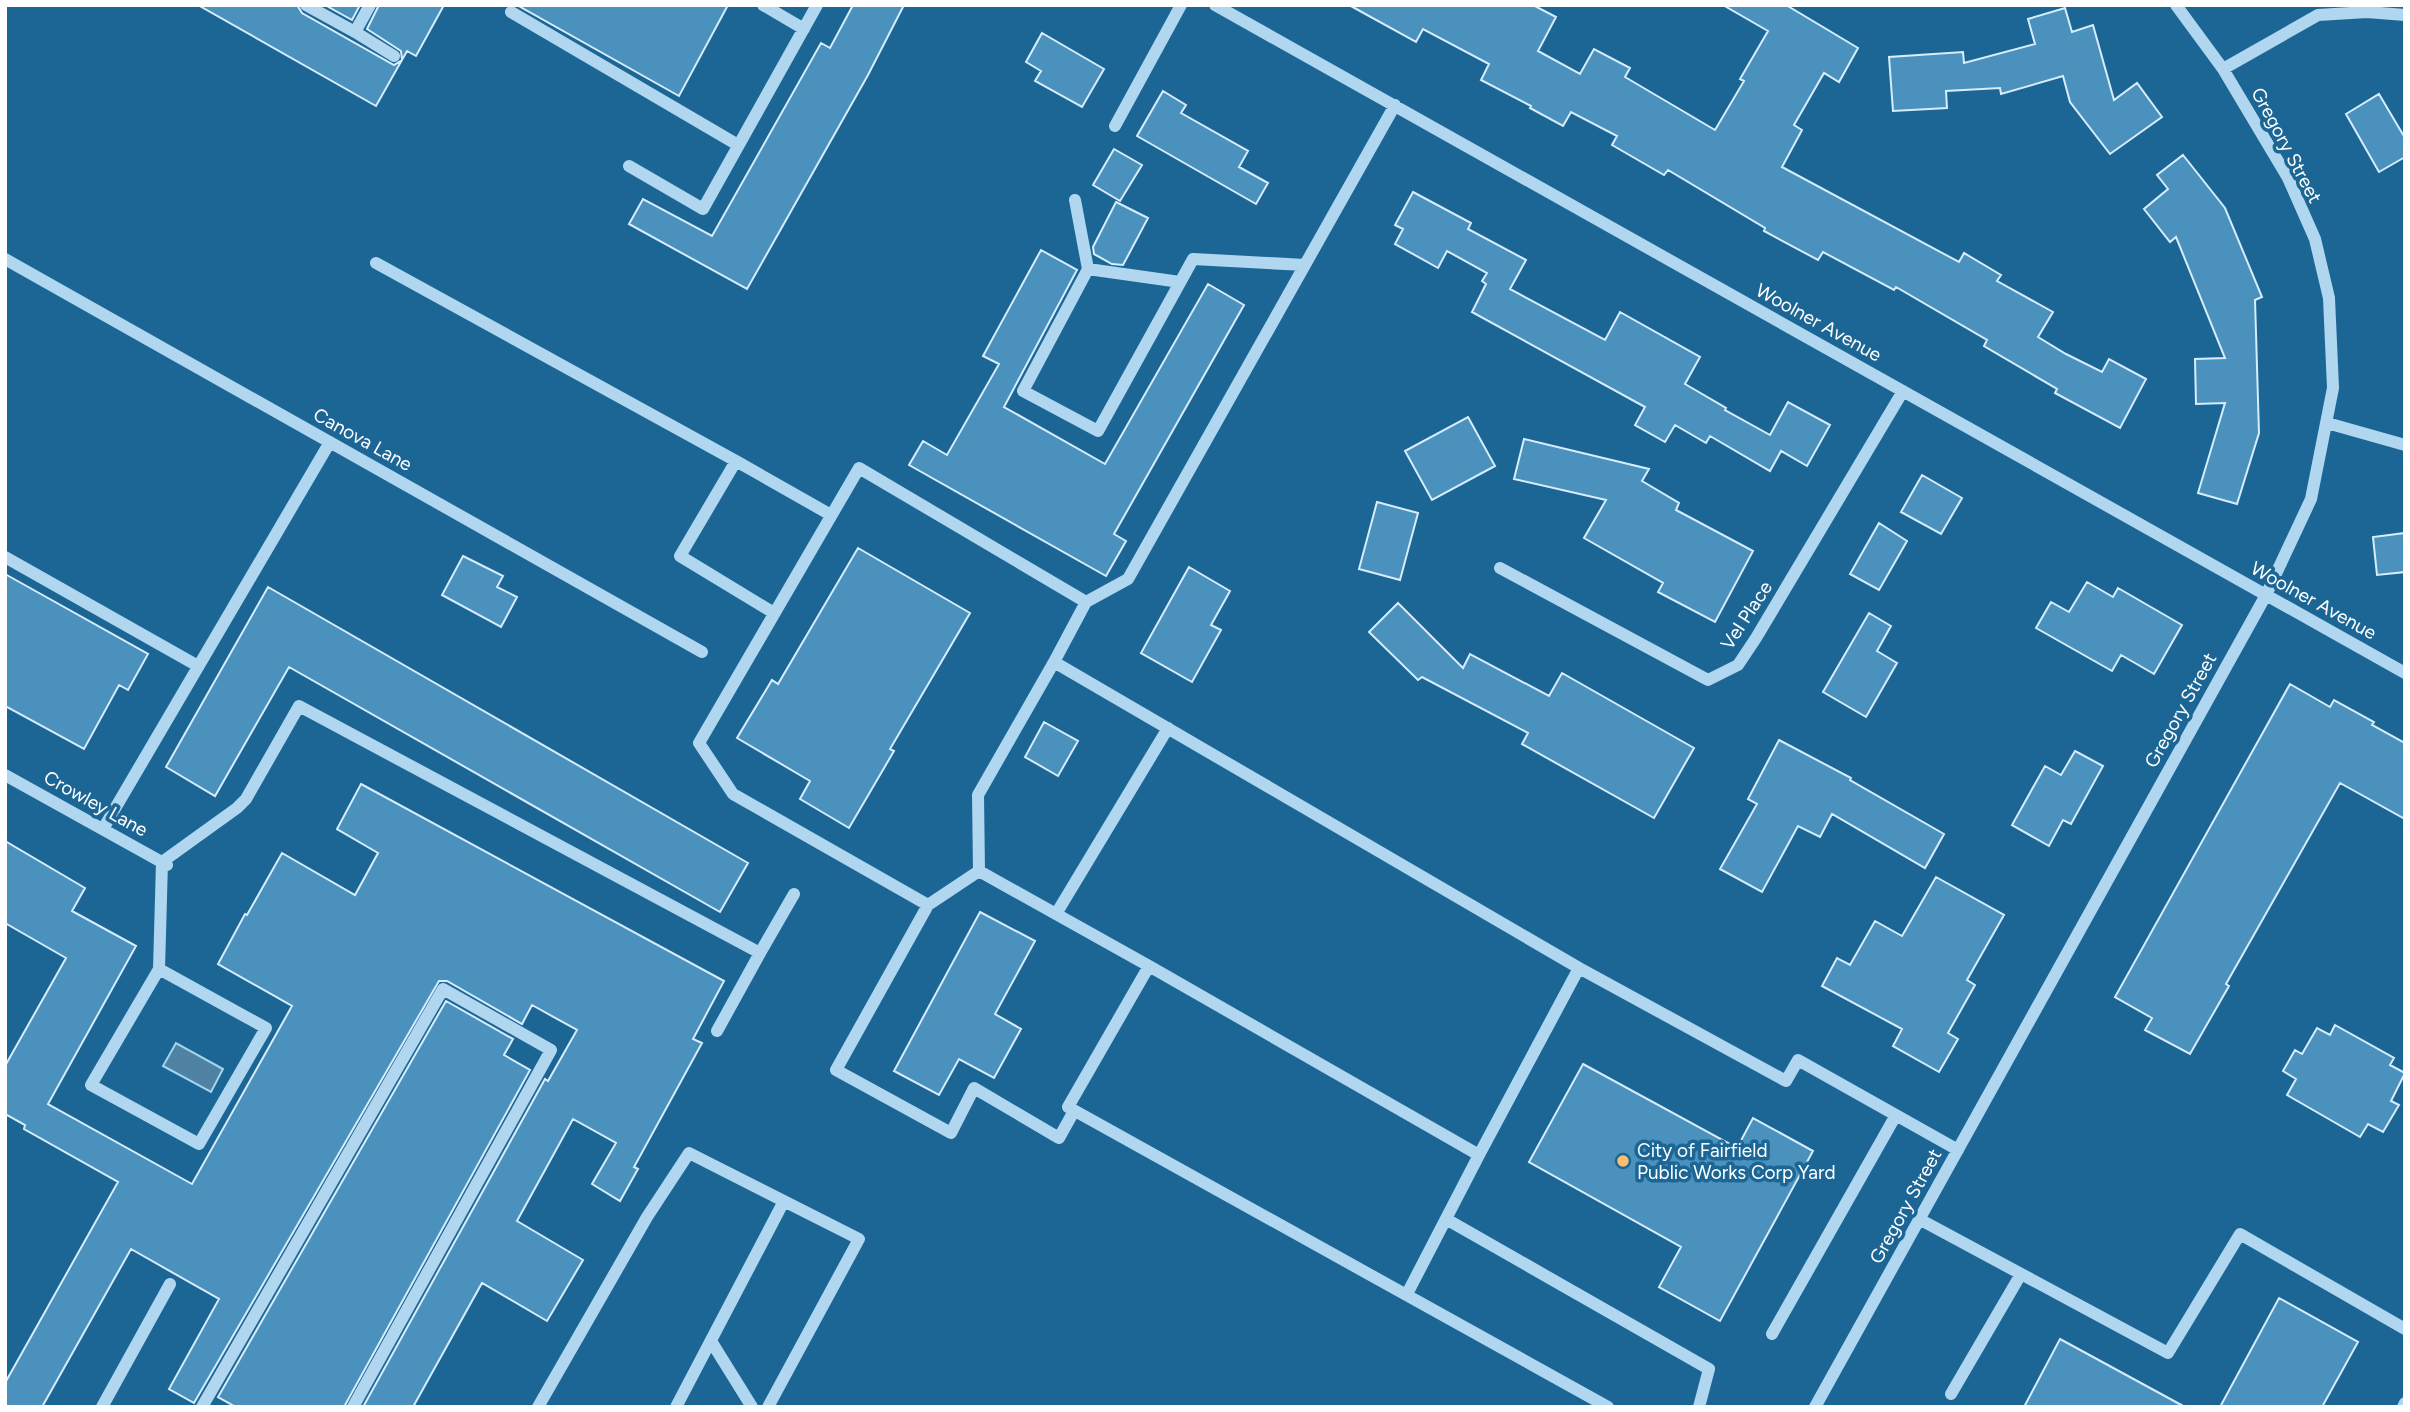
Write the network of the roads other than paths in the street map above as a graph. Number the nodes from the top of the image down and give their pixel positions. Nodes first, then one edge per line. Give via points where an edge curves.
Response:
1 (306, 5) edge
2 (370, 5) edge
3 (763, 5) edge
4 (817, 5) edge
5 (1181, 5) edge
6 (1215, 5) edge
7 (2176, 5) edge
8 (511, 12) dead end
9 (2405, 15) edge
10 (804, 29) junction
11 (355, 33) junction
12 (394, 56) dead end
13 (2223, 69) junction
14 (1395, 106) junction
15 (1115, 126) dead end
16 (738, 145) junction
17 (629, 166) dead end
18 (1075, 200) dead end
19 (5, 259) edge
20 (376, 263) dead end
21 (1305, 265) junction
22 (1088, 269) junction
23 (1180, 282) junction
24 (1903, 391) junction
25 (2327, 423) junction
26 (330, 442) junction
27 (2405, 445) edge
28 (736, 461) junction
29 (831, 515) junction
30 (5, 557) edge
31 (1500, 568) dead end
32 (2266, 595) junction
33 (1086, 603) junction
34 (774, 613) junction
35 (702, 652) dead end
36 (1054, 662) junction
37 (198, 666) junction
38 (2405, 673) edge
39 (1168, 728) junction
40 (5, 775) edge
41 (103, 829) junction
42 (165, 864) junction
43 (979, 870) junction
44 (794, 894) dead end
45 (928, 905) junction
46 (1056, 914) junction
47 (760, 953) junction
48 (1149, 966) junction
49 (1578, 968) junction
50 (159, 969) junction
51 (717, 1031) dead end
52 (1074, 1111) junction
53 (1896, 1115) junction
54 (1958, 1150) junction
55 (1479, 1155) junction
56 (784, 1201) junction
57 (1446, 1219) junction
58 (1919, 1219) junction
59 (2021, 1274) junction
60 (170, 1284) dead end
61 (1407, 1294) junction
62 (2405, 1329) edge
63 (1772, 1334) dead end
64 (711, 1341) junction
65 (1951, 1394) dead end
66 (102, 1407) edge
67 (202, 1407) edge
68 (353, 1407) edge
69 (538, 1407) edge
70 (676, 1407) edge
71 (752, 1407) edge
72 (768, 1407) edge
73 (1608, 1407) edge
74 (1699, 1407) edge
75 (1815, 1407) edge

1 - 11 street
2 - 11 street
3 - 10 street
4 - 10 street
5 - 15 street
6 - 14 street, Woolner Avenue
7 - 13 street, Gregory Street
8 - 16 street
9 - 13 street via 2318,15
10 - 16 street
11 - 12 street
13 - 25 street, Gregory Street via 2288,178 2315,239 2329,298 2333,388
14 - 21 street
14 - 24 street, Woolner Avenue
16 - 17 street via 703,209
18 - 22 street
19 - 26 street, Canova Lane
20 - 28 street
21 - 23 street via 1193,259
21 - 33 street via 1128,579
22 - 23 street
22 - 23 street via 1023,391 1098,431
24 - 31 street, Vel Place via 1738,665 1708,680
24 - 32 street, Woolner Avenue
25 - 27 street
25 - 32 street, Gregory Street via 2311,499
26 - 35 street, Canova Lane
26 - 37 street
28 - 29 street
28 - 34 street via 680,556
29 - 33 street via 859,468
29 - 34 street
30 - 37 street
32 - 38 street, Woolner Avenue
32 - 54 street, Gregory Street
33 - 36 street
34 - 45 street via 699,743 733,793
36 - 39 street
36 - 43 street via 978,796
37 - 41 street
39 - 46 street
39 - 49 street
40 - 41 street, Crowley Lane
41 - 42 street, Crowley Lane
42 - 47 street via 246,799 299,706
42 - 50 street
43 - 45 street
43 - 46 street
44 - 47 street
45 - 52 street via 836,1070 951,1133 974,1088 1059,1138
46 - 48 street
47 - 51 street
48 - 52 street via 1068,1107
48 - 55 street
49 - 53 street via 1786,1081 1798,1060
49 - 55 street
50 - 50 street via 91,1084 199,1144 267,1028
52 - 61 street
53 - 54 street
53 - 63 street
54 - 58 street, Gregory Street
55 - 57 street
56 - 64 street
56 - 69 street via 689,1153
56 - 72 street via 859,1239
57 - 61 street
57 - 74 street via 1709,1368
58 - 59 street
58 - 75 street, Gregory Street
59 - 62 street via 2168,1353 2241,1234
59 - 65 street
60 - 66 street
61 - 73 street
64 - 70 street
64 - 71 street
67 - 68 street via 443,989 551,1050

